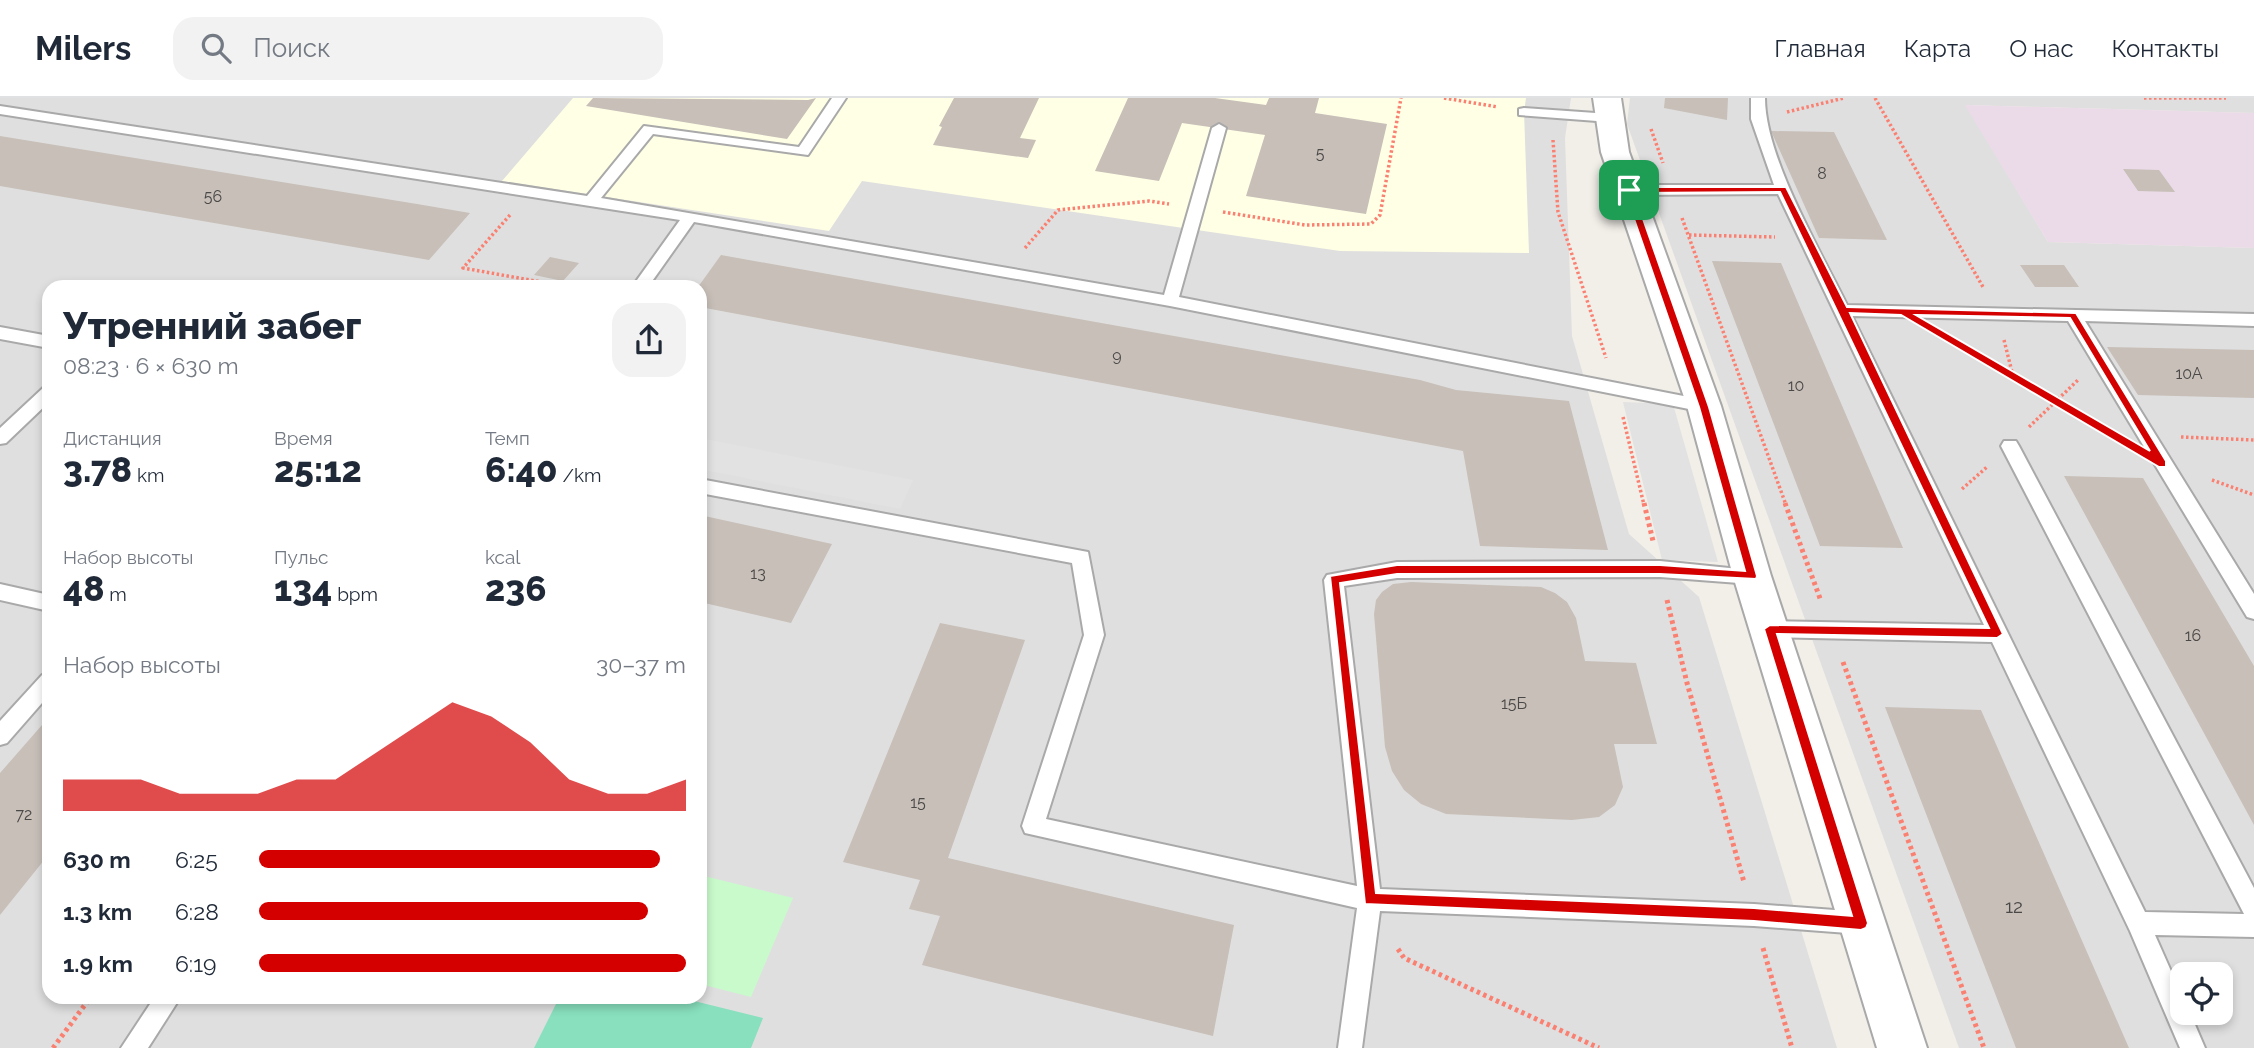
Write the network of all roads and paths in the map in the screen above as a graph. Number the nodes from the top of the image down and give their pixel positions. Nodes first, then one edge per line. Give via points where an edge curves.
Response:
1 (839, 98) edge
2 (1444, 98) edge
3 (1758, 98) edge
4 (1844, 98) edge
5 (1875, 98) edge
6 (2144, 98) edge
7 (2226, 98) edge
8 (1609, 108) edge
9 (0, 110) edge
10 (1524, 112) joint
11 (1758, 119) junction
12 (1649, 124) dead end
13 (1219, 128) dead end
14 (1783, 189) junction
15 (1629, 190) junction
16 (1672, 190) junction
17 (528, 194) junction
18 (589, 203) junction
19 (690, 218) junction
20 (1689, 234) junction
21 (1807, 237) junction
22 (530, 280) edge
23 (645, 280) edge
24 (1170, 301) junction
25 (1843, 310) junction
26 (1903, 311) junction
27 (1998, 314) junction
28 (2073, 315) junction
29 (2254, 320) edge
30 (0, 333) edge
31 (42, 341) edge
32 (2013, 377) junction
33 (42, 399) edge
34 (1704, 407) junction
35 (2145, 436) junction
36 (0, 438) edge
37 (2254, 440) edge
38 (2010, 446) dead end
39 (2163, 464) junction
40 (707, 487) edge
41 (2254, 495) edge
42 (1752, 576) junction
43 (0, 592) edge
44 (42, 601) edge
45 (2254, 611) edge
46 (1770, 629) junction
47 (1832, 631) junction
48 (1997, 634) junction
49 (42, 689) edge
50 (0, 736) edge
51 (1370, 900) junction
52 (2254, 911) edge
53 (1861, 923) junction
54 (2137, 923) junction
55 (2254, 926) edge
56 (85, 1004) edge
57 (164, 1004) edge
58 (52, 1048) edge
59 (133, 1048) edge
60 (1350, 1048) edge
61 (1599, 1048) edge
62 (1902, 1048) edge
63 (1984, 1048) edge
64 (2193, 1048) edge

1 - 18 lane via 803,152 649,129
2 - 10 path
3 - 11 lane
4 - 11 path
5 - 27 path
6 - 7 path
8 - 10 lane
8 - 15 street via 1615,152
9 - 17 lane
11 - 14 lane
12 - 16 path
13 - 24 lane
14 - 16 lane
14 - 21 lane
15 - 16 lane
15 - 34 street
16 - 20 path
17 - 18 lane
17 - 22 path via 463,268
18 - 19 lane
19 - 23 lane
19 - 24 lane
20 - 21 path
20 - 47 path
21 - 25 lane
24 - 34 lane
25 - 26 lane
25 - 48 lane
26 - 27 lane
26 - 32 path
27 - 28 lane
27 - 32 path
28 - 29 lane
28 - 35 lane
30 - 31 lane
32 - 39 path
33 - 36 lane
34 - 42 street
35 - 37 path
35 - 39 lane
38 - 52 lane
39 - 41 path
39 - 45 lane
40 - 51 lane via 1081,557 1094,635 1033,826
42 - 46 street
42 - 51 lane via 1660,569 1397,570 1334,580
43 - 44 lane
46 - 47 lane
46 - 53 street
47 - 48 lane
47 - 63 path
48 - 54 lane
49 - 50 lane
51 - 53 lane
51 - 60 lane
51 - 61 path via 1404,958
53 - 62 street
54 - 55 lane
54 - 64 lane
56 - 58 path
57 - 59 lane

